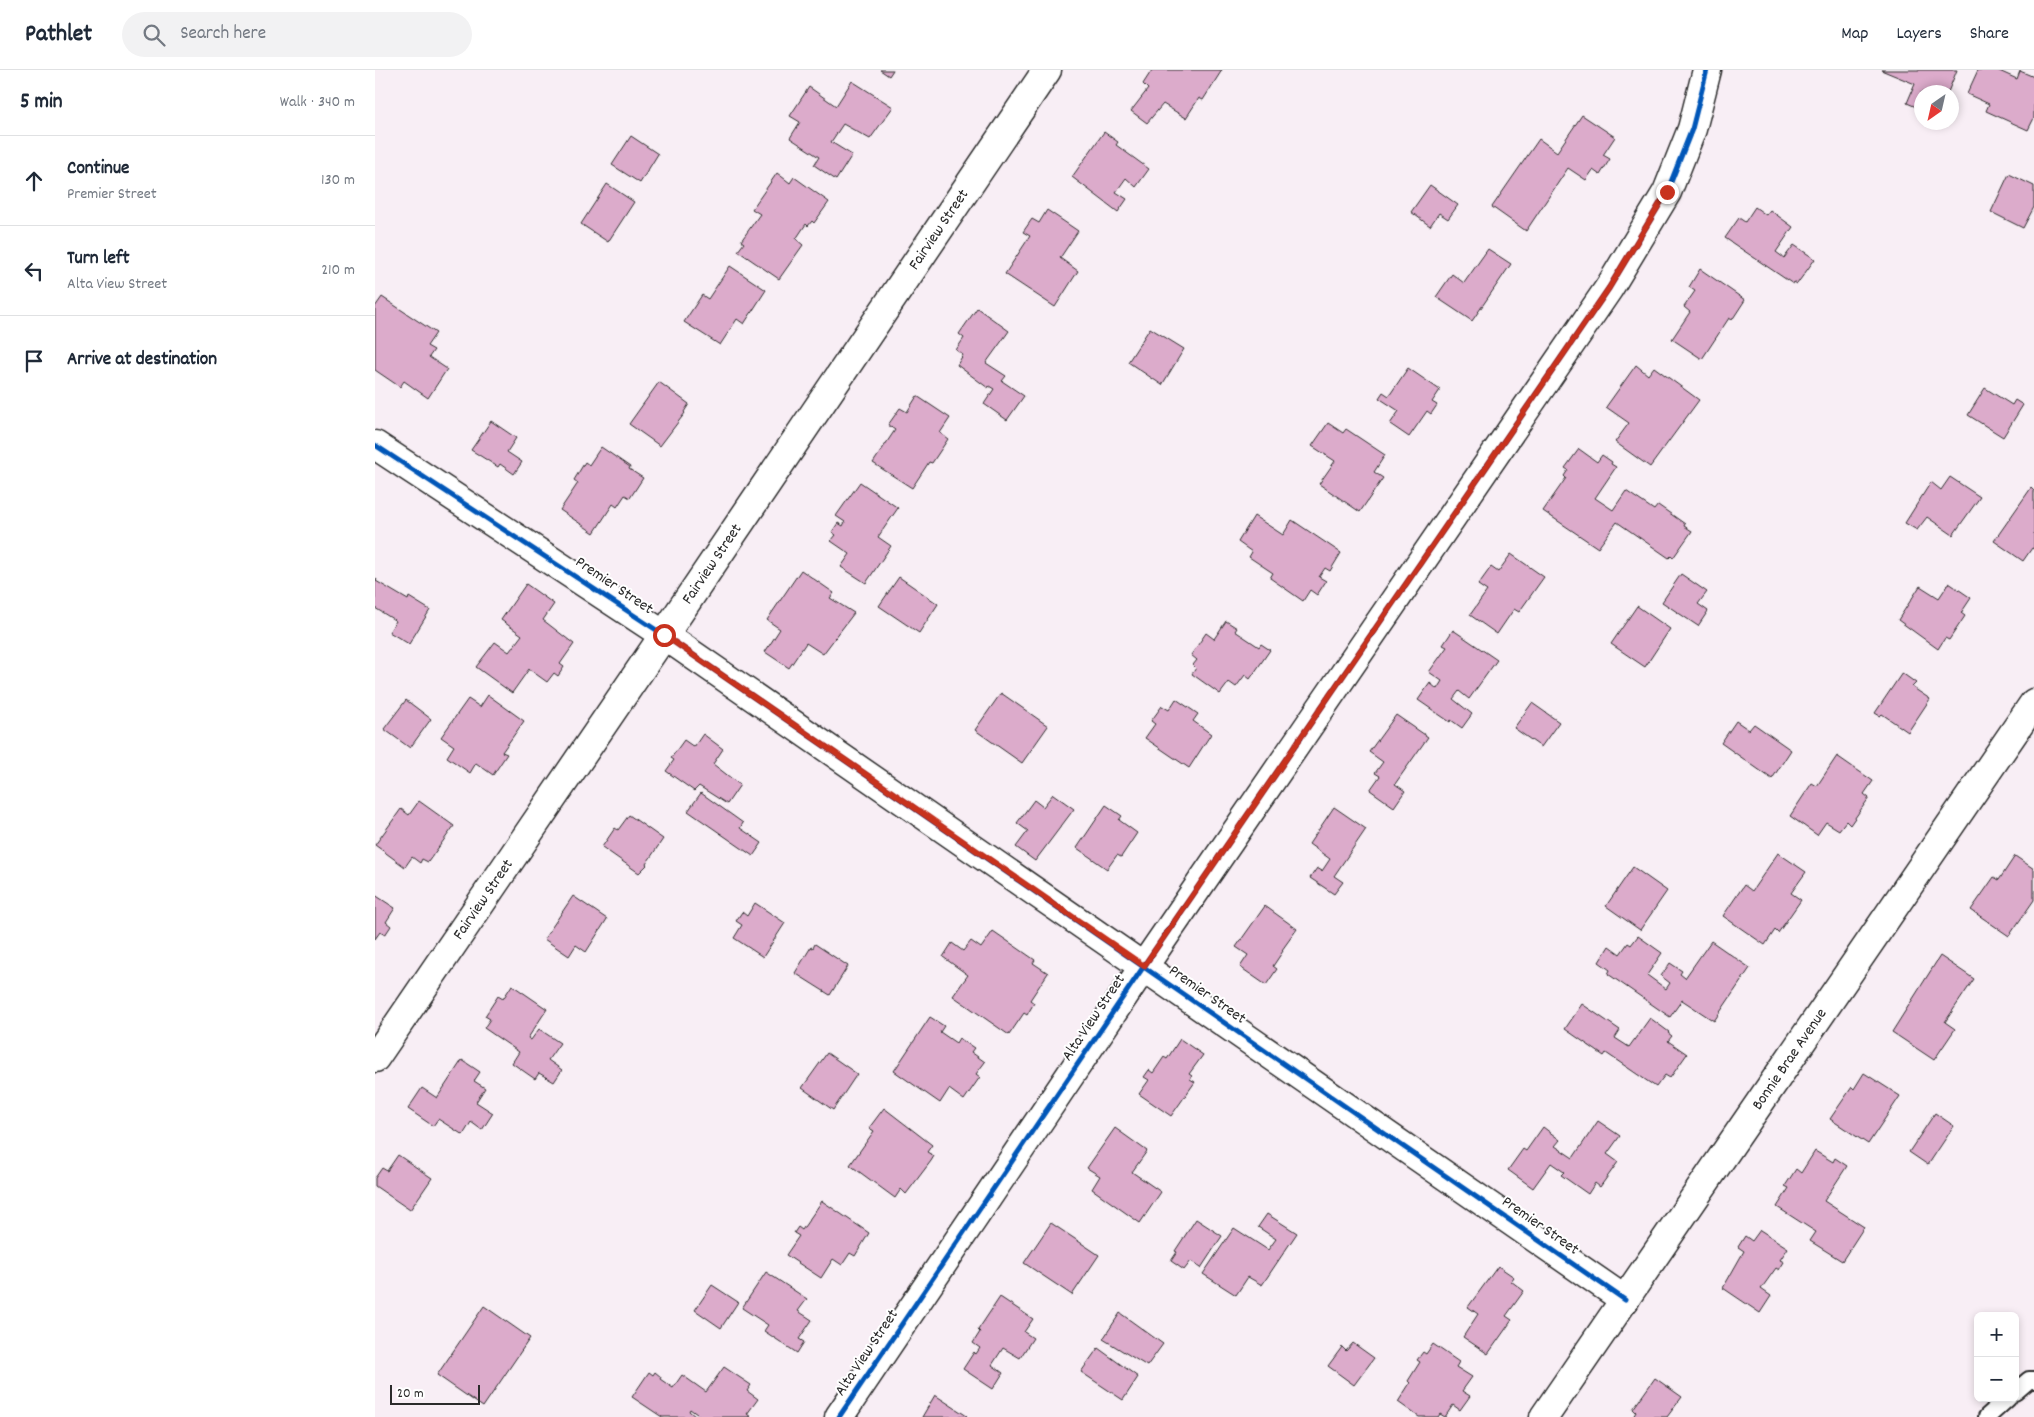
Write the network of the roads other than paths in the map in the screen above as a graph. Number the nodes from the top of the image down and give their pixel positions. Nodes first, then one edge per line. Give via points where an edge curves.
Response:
1 (1047, 70) edge
2 (1707, 70) edge
3 (375, 445) edge
4 (664, 635) junction
5 (2034, 703) edge
6 (1144, 966) junction
7 (375, 1058) edge
8 (1625, 1300) junction
9 (2034, 1380) edge
10 (2019, 1389) edge
11 (2004, 1402) edge
12 (839, 1417) edge
13 (1544, 1417) edge
14 (1987, 1417) edge

1 - 4 street, Fairview Street
2 - 6 street, Alta View Street via 1692,130 1667,192 1609,288
3 - 4 street, Premier Street
4 - 6 street, Premier Street
4 - 7 street, Fairview Street
5 - 8 street, Bonnie Brae Avenue
6 - 8 street, Premier Street
6 - 12 street, Alta View Street
8 - 13 street, Bonnie Brae Avenue
9 - 10 lane
11 - 14 lane

